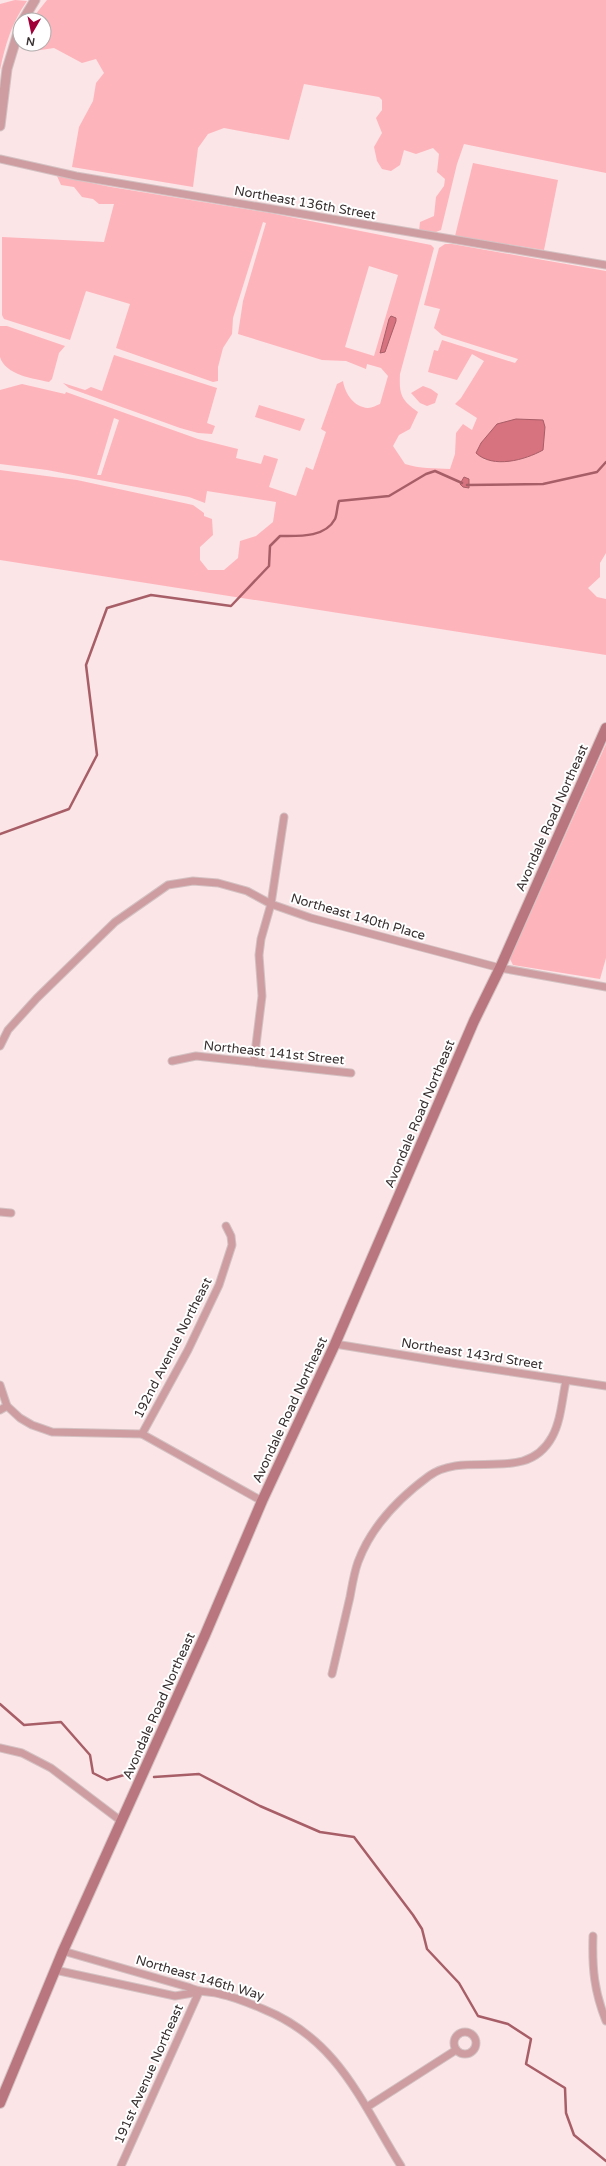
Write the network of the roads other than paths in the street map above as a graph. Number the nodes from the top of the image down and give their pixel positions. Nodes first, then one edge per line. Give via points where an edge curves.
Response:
1 (35, 0) edge
2 (28, 12) edge
3 (12, 52) edge
4 (0, 126) edge
5 (0, 159) edge
6 (606, 265) edge
7 (606, 728) edge
8 (284, 817) dead end
9 (272, 904) junction
10 (500, 968) junction
11 (606, 987) edge
12 (0, 1046) edge
13 (172, 1061) dead end
14 (254, 1061) junction
15 (350, 1073) dead end
16 (0, 1212) edge
17 (12, 1213) dead end
18 (226, 1226) dead end
19 (335, 1344) junction
20 (566, 1381) junction
21 (0, 1385) edge
22 (606, 1386) edge
23 (7, 1406) junction
24 (0, 1410) edge
25 (142, 1434) junction
26 (262, 1501) junction
27 (332, 1674) dead end
28 (0, 1748) edge
29 (121, 1822) junction
30 (593, 1936) dead end
31 (63, 1951) junction
32 (55, 1970) junction
33 (199, 1992) junction
34 (606, 2021) edge
35 (456, 2050) dead end
36 (0, 2104) edge
37 (367, 2107) junction
38 (121, 2166) edge
39 (401, 2166) edge

1 - 2 street
3 - 4 street via 7,69
5 - 6 street, Northeast 136th Street via 76,176
7 - 10 main road, Avondale Road Northeast
8 - 9 street
9 - 10 street, Northeast 140th Place via 310,918
9 - 12 street, Northeast 140th Place via 247,891 218,883 193,881 168,885 115,922 37,998 8,1030
9 - 14 street via 261,939 259,955 262,996
10 - 11 street, Northeast 140th Place
10 - 19 main road, Avondale Road Northeast via 474,1021
13 - 14 street, Northeast 141st Street via 196,1056
14 - 15 street, Northeast 141st Street
16 - 17 street
18 - 25 street, 192nd Avenue Northeast via 232,1245 219,1285 188,1350
19 - 20 street, Northeast 143rd Street
19 - 26 main road, Avondale Road Northeast
20 - 22 street, Northeast 143rd Street
20 - 27 street via 552,1436 544,1448 530,1458 510,1465 463,1464 448,1467 429,1476 388,1512 358,1562
21 - 23 street
23 - 24 street
23 - 25 street via 32,1425 52,1432
25 - 26 street
26 - 29 main road, Avondale Road Northeast
28 - 29 street via 22,1752 51,1768
29 - 31 main road, Avondale Road Northeast
30 - 34 street via 592,1970 597,1998
31 - 32 main road, Avondale Road Northeast
31 - 33 street, Northeast 146th Way
32 - 33 street via 175,1996
32 - 36 main road, Avondale Road Northeast
33 - 37 street, Northeast 146th Way via 241,2000 281,2017 299,2028 317,2042 343,2070
33 - 38 street, 191st Avenue Northeast
35 - 37 street
37 - 39 street, Northeast 146th Way

